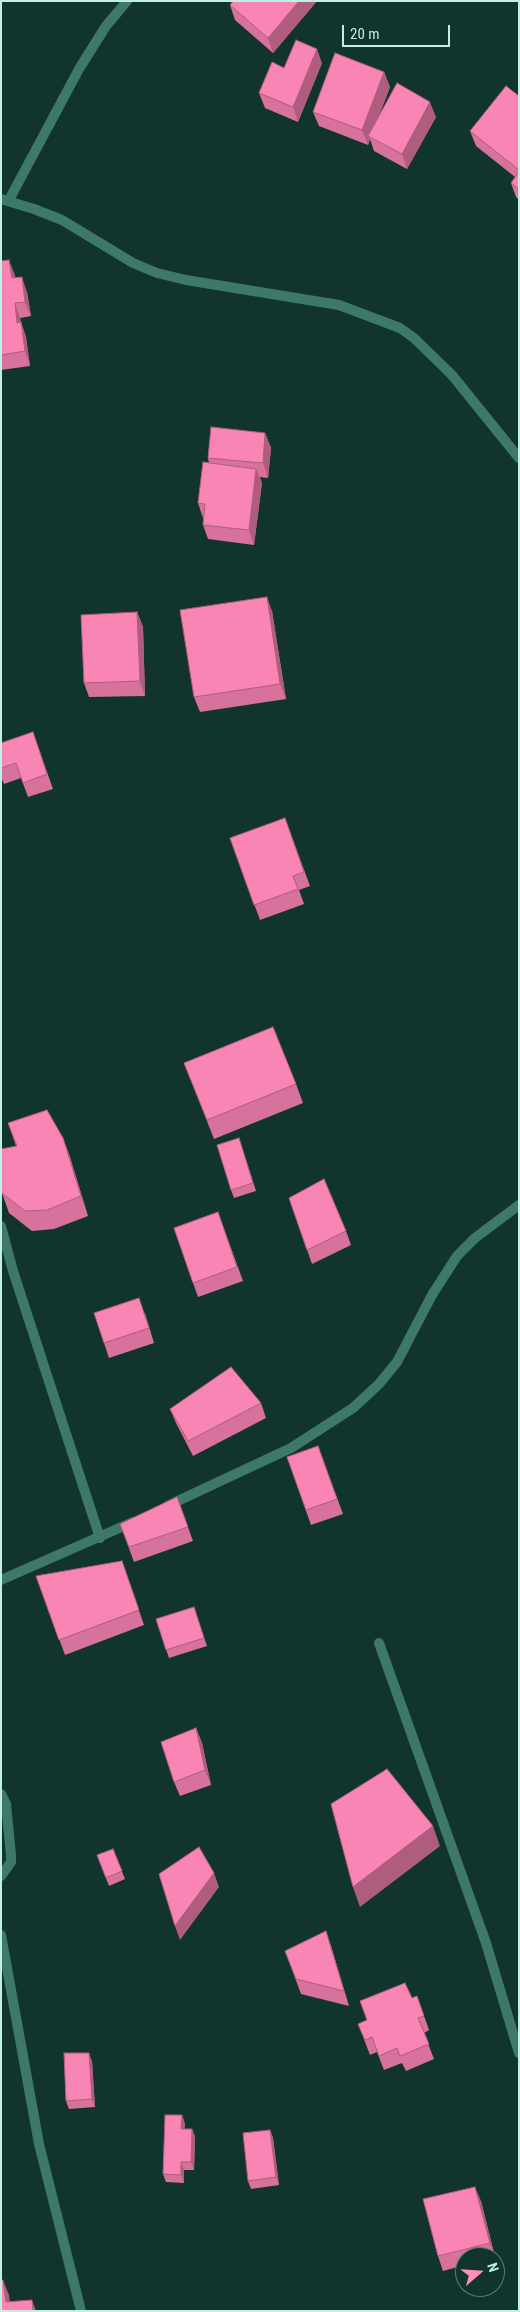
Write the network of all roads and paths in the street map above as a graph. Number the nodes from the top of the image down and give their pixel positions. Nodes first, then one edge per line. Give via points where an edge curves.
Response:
1 (126, 1) edge
2 (5, 200) edge
3 (519, 458) edge
4 (519, 1205) edge
5 (1, 1226) edge
6 (160, 1510) edge
7 (143, 1518) edge
8 (100, 1538) junction
9 (1, 1580) edge
10 (378, 1643) dead end
11 (1, 1794) edge
12 (1, 1876) edge
13 (1, 1935) edge
14 (519, 2053) edge
15 (81, 2311) edge

1 - 2 street via 79,69
2 - 3 street via 62,220 157,274 339,305 400,328 452,375
4 - 6 street via 457,1256 432,1295 397,1362 353,1408 291,1448
5 - 8 street
7 - 8 street
8 - 9 street
10 - 14 street via 486,1943
11 - 12 street via 6,1804 11,1854 11,1862
13 - 15 street via 39,2144

